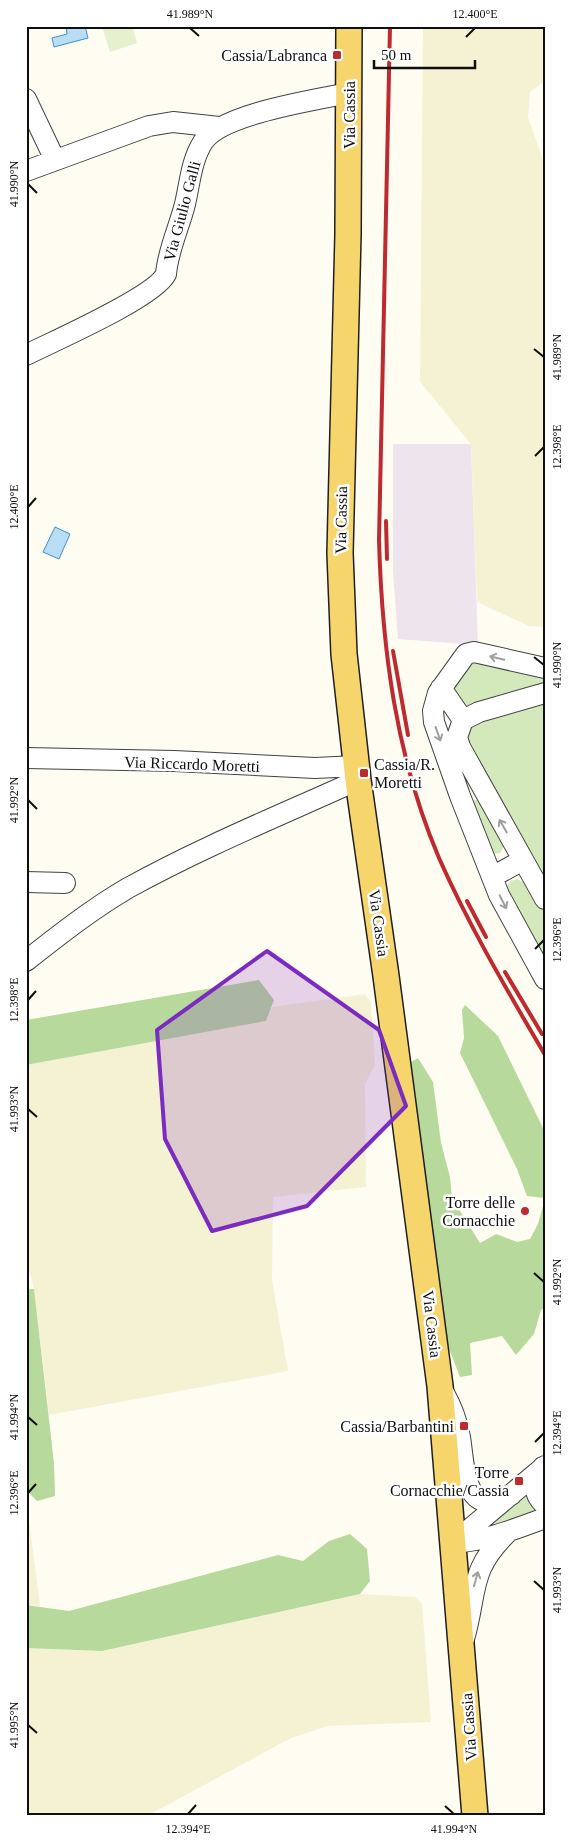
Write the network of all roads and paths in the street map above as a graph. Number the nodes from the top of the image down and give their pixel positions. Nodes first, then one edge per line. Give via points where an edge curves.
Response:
1 (349, 26) edge
2 (349, 92) junction
3 (26, 99) edge
4 (219, 127) junction
5 (55, 160) junction
6 (26, 171) edge
7 (26, 356) edge
8 (545, 668) edge
9 (441, 688) junction
10 (545, 693) edge
11 (463, 720) junction
12 (26, 758) edge
13 (358, 773) junction
14 (482, 789) junction
15 (460, 796) junction
16 (523, 860) junction
17 (492, 877) junction
18 (26, 882) edge
19 (65, 883) dead end
20 (545, 899) edge
21 (26, 960) edge
22 (545, 979) edge
23 (440, 1386) junction
24 (544, 1467) edge
25 (512, 1495) junction
26 (545, 1505) edge
27 (545, 1518) edge
28 (508, 1532) junction
29 (453, 1542) junction
30 (462, 1643) junction
31 (475, 1816) edge

1 - 2 main road, Via Cassia
2 - 4 street, Via Giulio Galli via 242,118
2 - 13 main road, Via Cassia via 340,553 344,662
3 - 5 street
4 - 5 street via 173,122 148,126
4 - 7 street, Via Giulio Galli via 204,141 193,165 166,274 161,282 122,307
5 - 6 street
8 -> 9 street via 474,652 460,659
9 - 11 street
9 -> 15 street via 435,701 434,722
10 - 11 street via 479,712
11 - 14 street via 457,737 460,748
12 - 13 street, Via Riccardo Moretti via 174,761
13 - 21 street via 128,888
13 - 23 main road, Via Cassia
14 - 15 street
16 -> 14 street
15 - 17 street
16 - 17 street
16 - 20 street
17 -> 22 street
18 - 19 street
23 - 25 street via 456,1420 470,1488 488,1502
23 - 29 main road, Via Cassia
24 - 25 street
24 - 26 street via 538,1473 535,1489
25 - 29 street
27 - 28 street
28 - 29 street
30 -> 28 street via 472,1610 476,1576 487,1554
29 - 30 main road, Via Cassia
30 - 31 main road, Via Cassia

